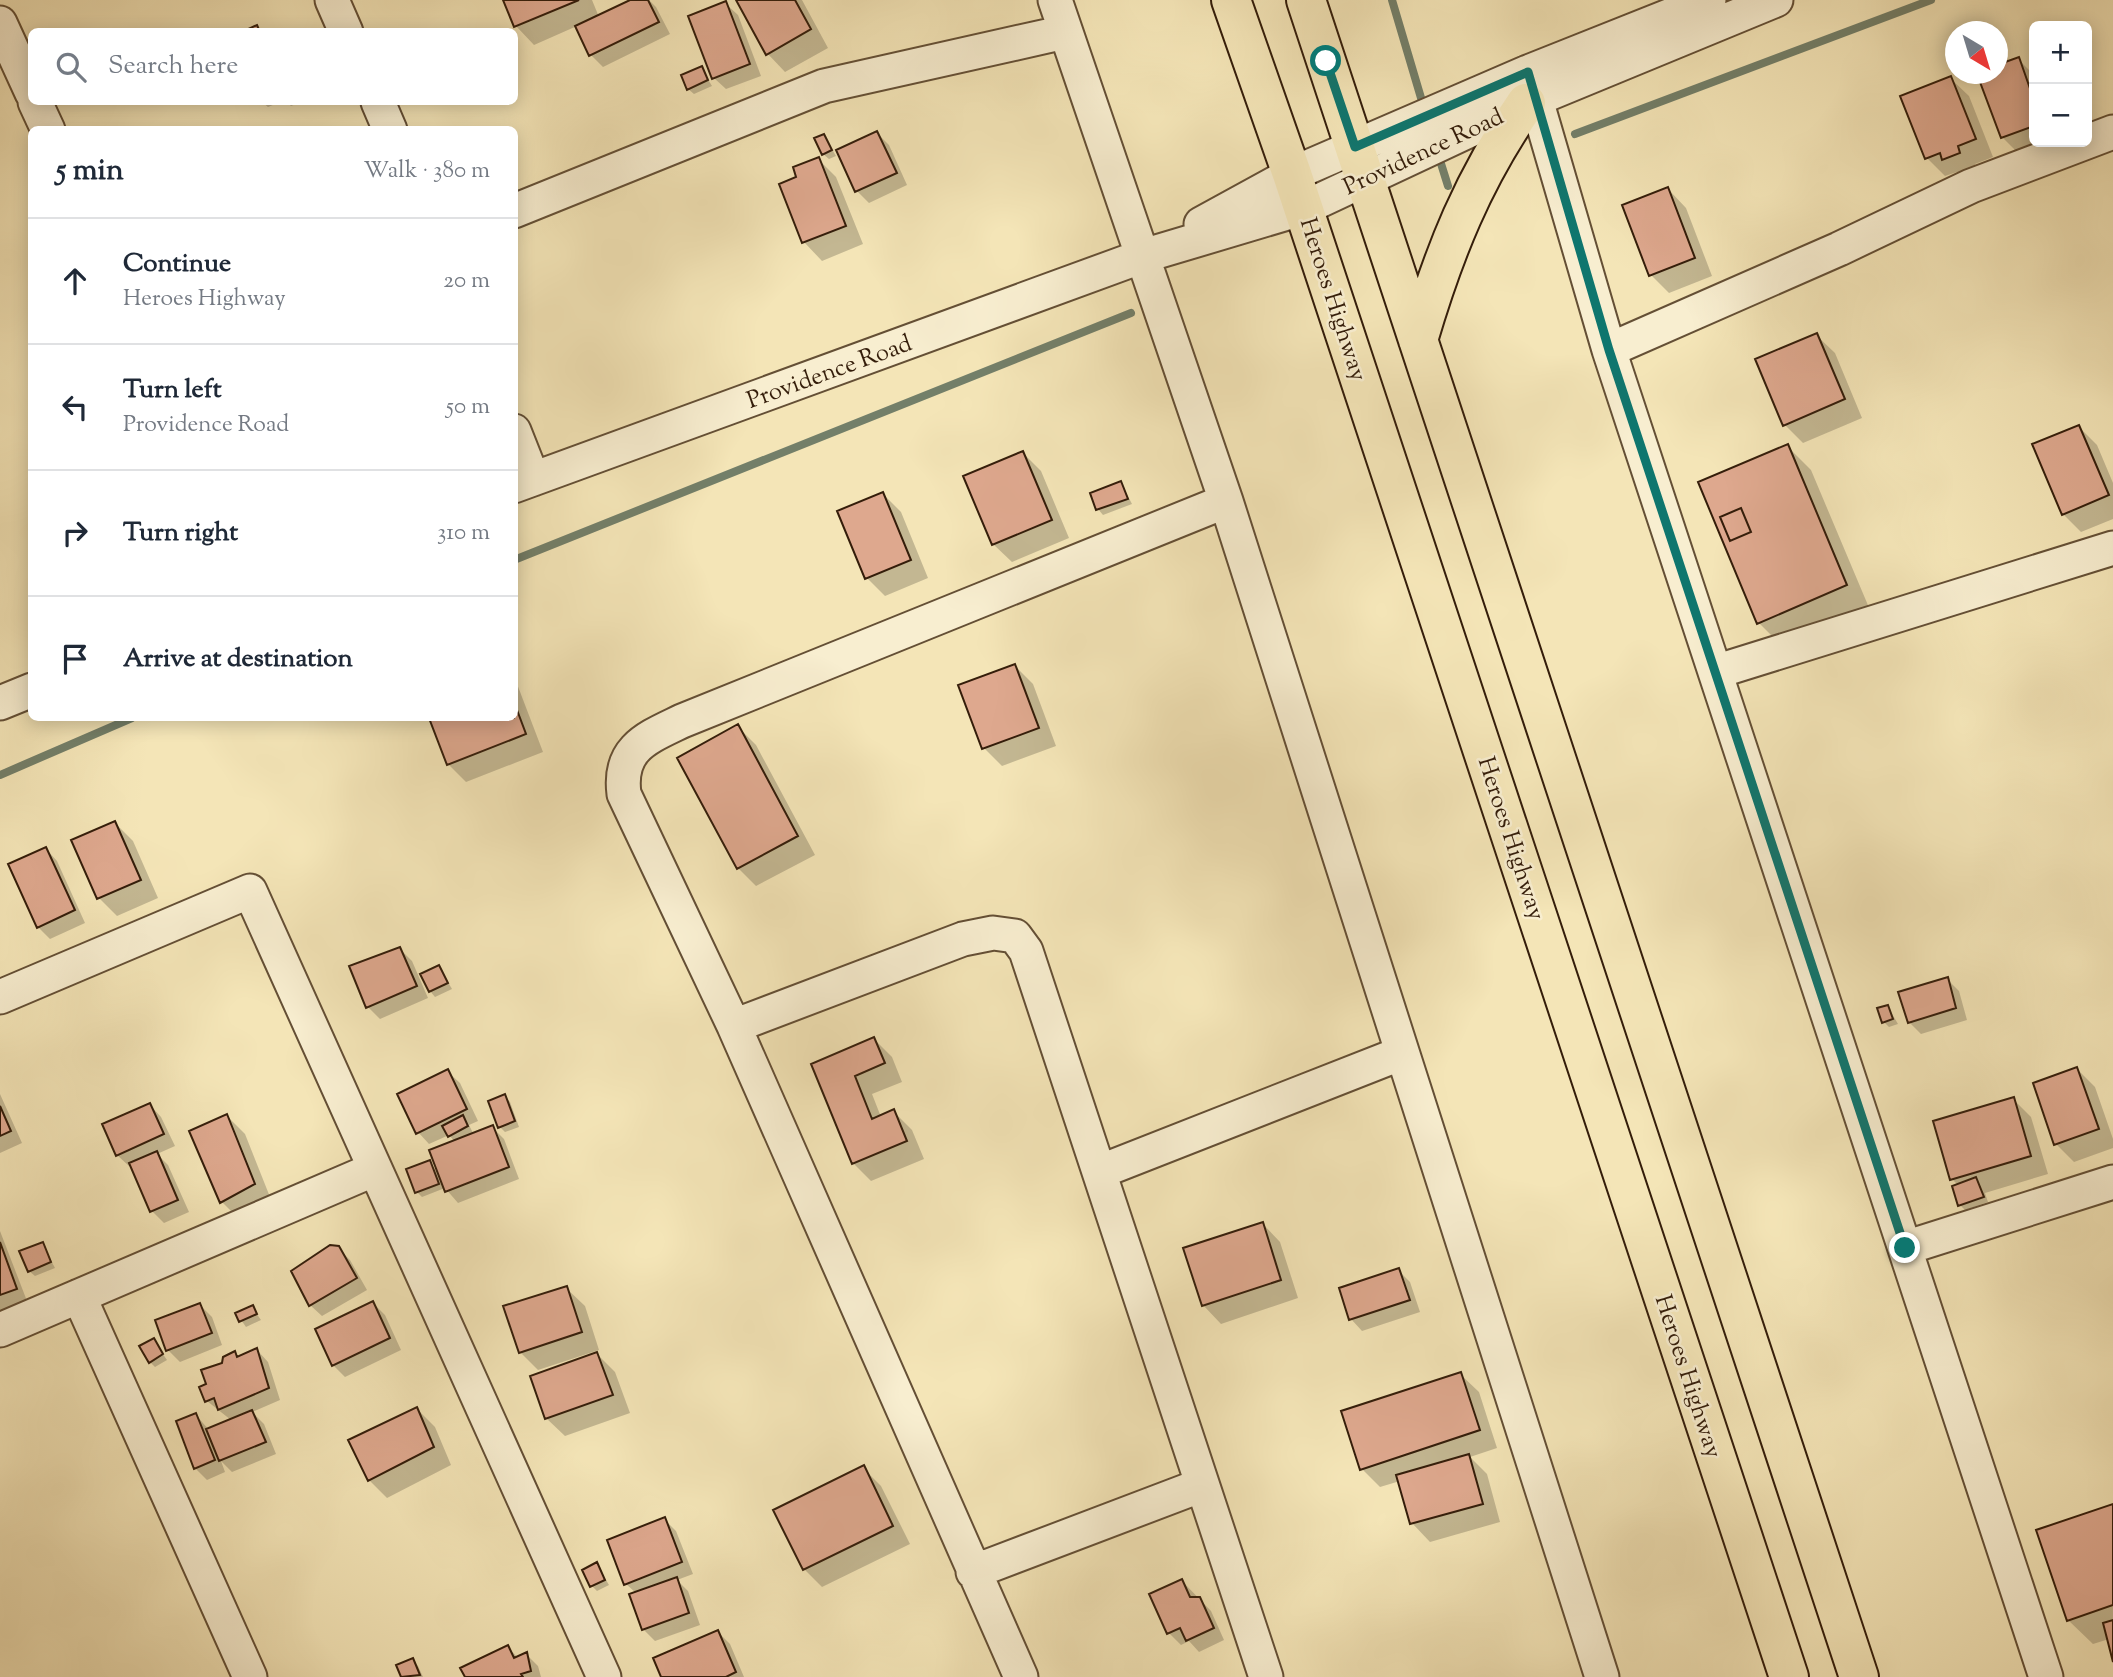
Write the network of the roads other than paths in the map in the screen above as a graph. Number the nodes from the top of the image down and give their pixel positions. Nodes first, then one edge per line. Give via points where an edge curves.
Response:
1 (332, 0) edge
2 (1055, 0) edge
3 (1231, 0) edge
4 (1306, 0) edge
5 (1709, 0) edge
6 (1776, 0) edge
7 (0, 23) edge
8 (344, 28) edge
9 (1065, 32) junction
10 (28, 84) edge
11 (1530, 91) junction
12 (36, 105) edge
13 (379, 105) edge
14 (46, 126) edge
15 (388, 126) edge
16 (2113, 132) edge
17 (1355, 146) junction
18 (1298, 191) junction
19 (518, 209) edge
20 (1143, 256) junction
21 (1418, 341) junction
22 (1609, 350) junction
23 (518, 451) edge
24 (524, 482) edge
25 (1226, 501) junction
26 (2113, 548) edge
27 (1715, 672) junction
28 (28, 692) edge
29 (0, 703) edge
30 (0, 997) edge
31 (734, 1026) junction
32 (1402, 1053) junction
33 (375, 1169) junction
34 (1099, 1172) junction
35 (2113, 1182) edge
36 (1905, 1248) junction
37 (79, 1296) junction
38 (0, 1330) edge
39 (1202, 1485) junction
40 (973, 1572) junction
41 (250, 1677) edge
42 (604, 1677) edge
43 (1021, 1677) edge
44 (1266, 1677) edge
45 (1602, 1677) edge
46 (1788, 1677) edge
47 (1859, 1677) edge
48 (2046, 1677) edge

1 - 8 street
2 - 9 street
3 - 18 main road, Heroes Highway
4 - 17 main road
5 - 11 street, Providence Road
6 - 11 street, Providence Road
7 - 10 street
9 - 19 street via 824,86
9 - 20 street
11 - 17 street, Providence Road
11 - 21 main road via 1470,195 1442,260
11 - 22 street
12 - 14 street
13 - 15 street
16 - 22 street via 1971,186
17 - 18 street, Providence Road
17 - 21 main road
18 - 20 street, Providence Road
18 - 46 main road, Heroes Highway
20 - 24 street, Providence Road
20 - 25 street
21 - 47 main road
22 - 27 street
23 - 24 street
25 - 31 street via 682,721 638,743 622,778 624,794
25 - 32 street
26 - 27 street
27 - 36 street
28 - 29 street
30 - 33 street via 250,891
31 - 34 street via 962,939 993,933 1015,936 1026,951
31 - 40 street
32 - 34 street
32 - 45 street
33 - 37 street
33 - 42 street
34 - 39 street
35 - 36 street
36 - 48 street
37 - 38 street
37 - 41 street
39 - 40 street
39 - 44 street
40 - 43 street

